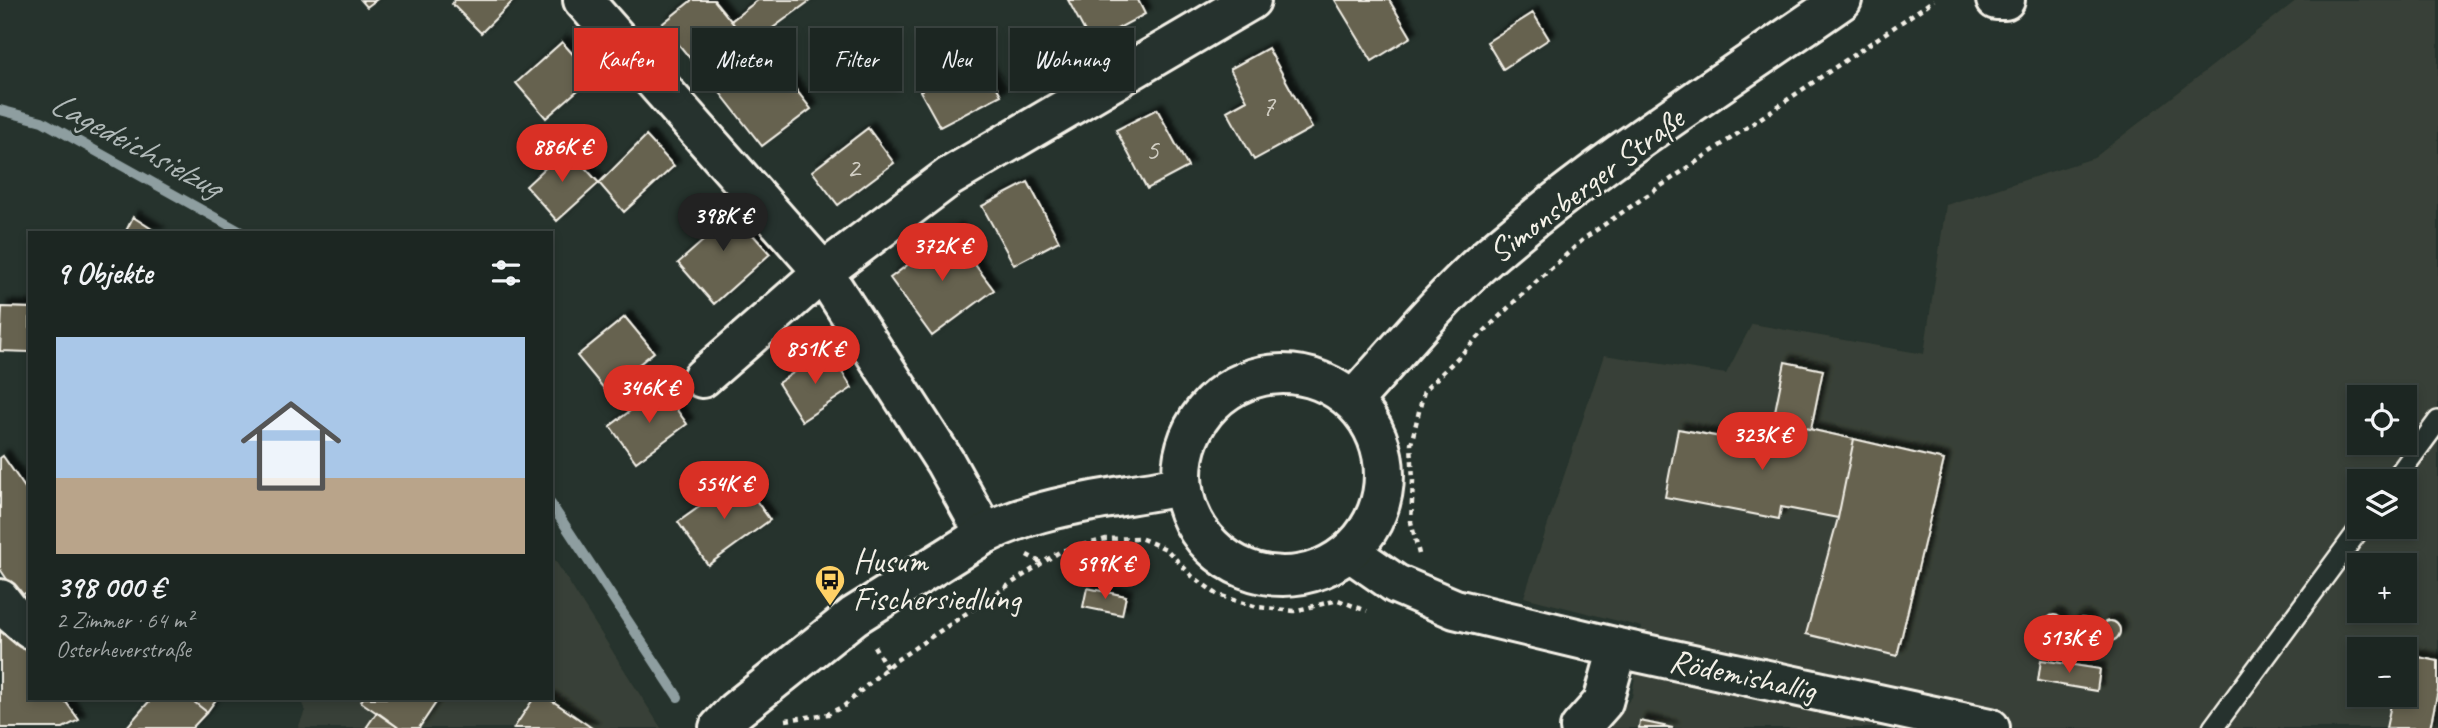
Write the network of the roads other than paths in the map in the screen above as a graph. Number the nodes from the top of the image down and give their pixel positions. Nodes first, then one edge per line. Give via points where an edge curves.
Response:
1 (583, 0) edge
2 (1251, 0) edge
3 (1843, 0) edge
4 (1996, 0) edge
5 (2005, 0) edge
6 (823, 272) junction
7 (702, 378) dead end
8 (1354, 399) junction
9 (2438, 421) edge
10 (2403, 469) edge
11 (1180, 486) junction
12 (985, 534) junction
13 (2352, 539) edge
14 (1350, 552) junction
15 (0, 599) edge
16 (28, 627) edge
17 (1618, 648) junction
18 (727, 719) edge
19 (1580, 728) edge
20 (1990, 728) edge
21 (2213, 728) edge

1 - 6 street
2 - 6 street via 949,177
3 - 8 street, Simonsberger Straße via 1580,183 1487,258
4 - 5 street
6 - 7 street
6 - 12 street via 945,462
8 - 11 street via 1306,376 1268,374 1233,387 1205,411 1187,444
8 - 14 street via 1382,450 1384,488 1373,523
9 - 10 lane
11 - 12 street via 1091,500 1004,524
11 - 14 street via 1191,517 1213,547 1244,569 1281,576 1317,571
12 - 18 street via 854,616
13 - 21 lane
14 - 17 street, Rödemishallig via 1396,584 1455,609
15 - 16 street
17 - 19 street via 1603,702
17 - 20 street, Rödemishallig

